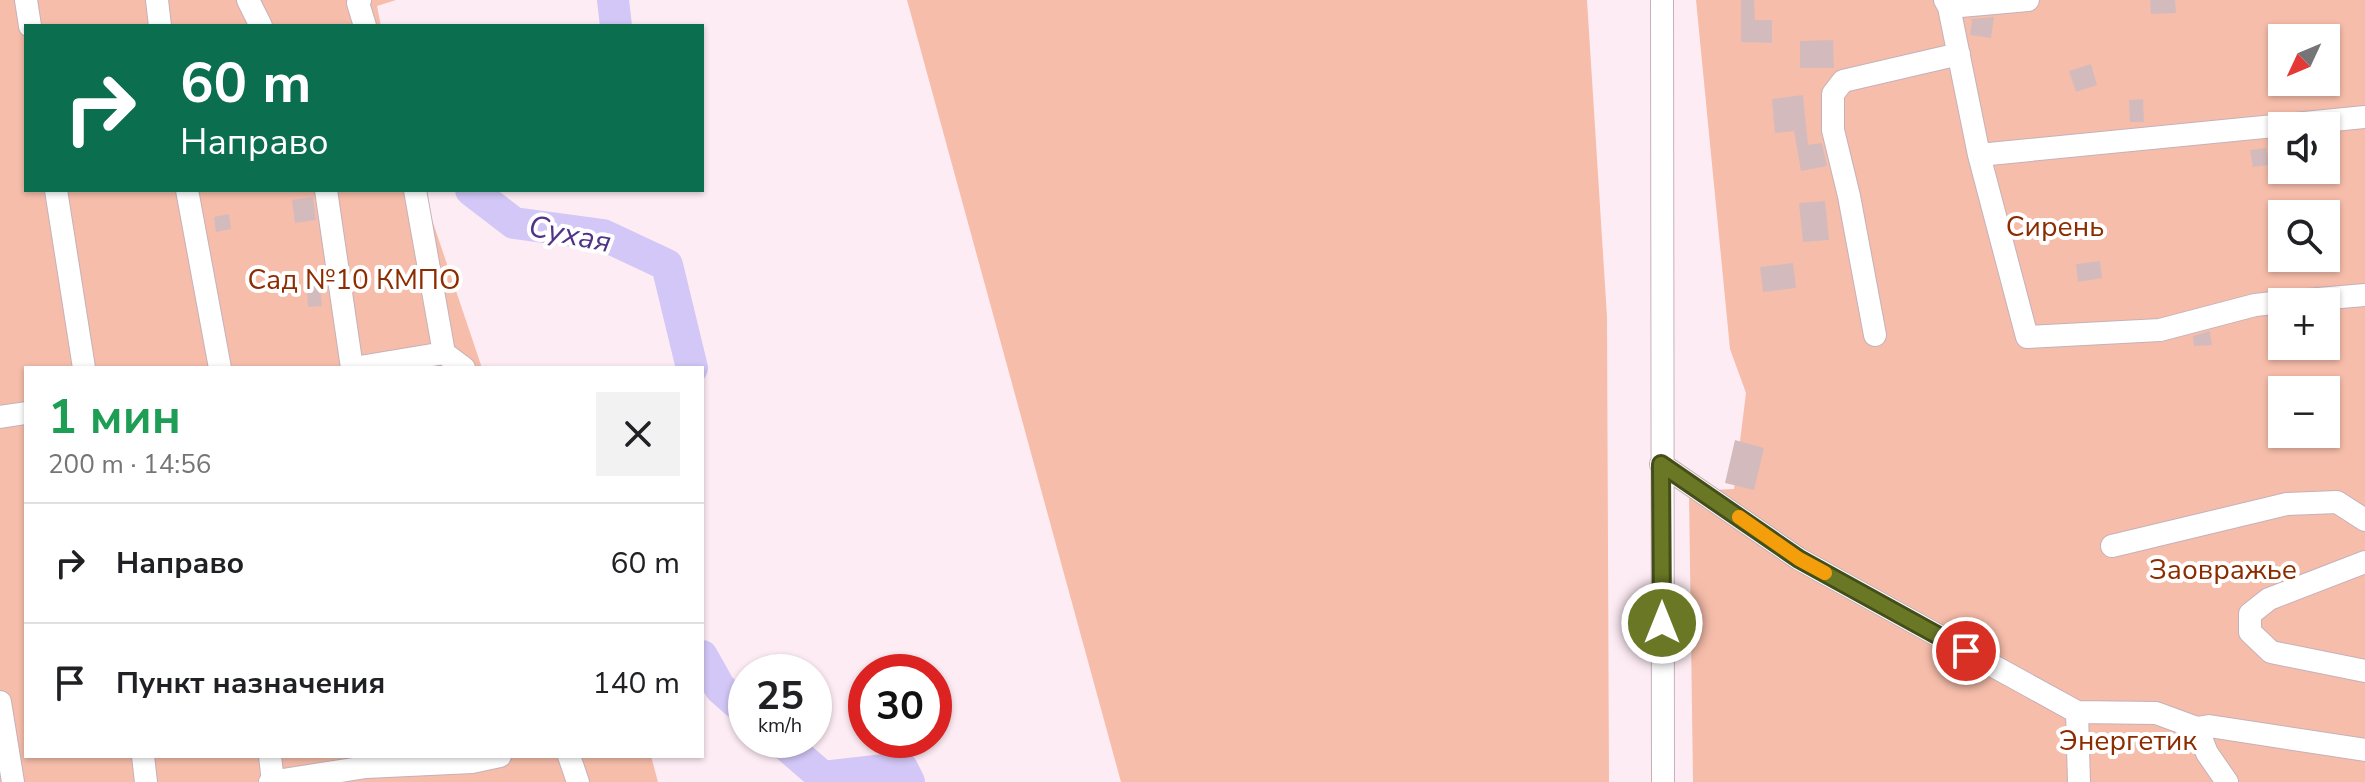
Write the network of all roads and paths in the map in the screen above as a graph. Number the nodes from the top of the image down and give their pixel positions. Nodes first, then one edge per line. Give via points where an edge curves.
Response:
1 (26, 0) edge
2 (157, 0) edge
3 (248, 0) edge
4 (360, 0) edge
5 (1662, 0) edge
6 (2028, 0) edge
7 (1947, 3) edge
8 (30, 24) edge
9 (160, 24) edge
10 (260, 24) edge
11 (364, 24) edge
12 (1959, 54) junction
13 (2365, 117) edge
14 (1979, 155) junction
15 (56, 192) edge
16 (187, 192) edge
17 (326, 192) edge
18 (415, 192) edge
19 (2365, 295) edge
20 (2340, 297) edge
21 (2268, 304) edge
22 (1875, 335) dead end
23 (444, 353) junction
24 (84, 366) edge
25 (220, 366) edge
26 (353, 366) edge
27 (365, 366) edge
28 (461, 366) edge
29 (24, 413) edge
30 (0, 417) edge
31 (1661, 464) junction
32 (2365, 520) edge
33 (2112, 546) dead end
34 (2365, 562) edge
35 (2365, 671) edge
36 (0, 702) edge
37 (2077, 712) junction
38 (2197, 728) junction
39 (2365, 750) edge
40 (143, 758) edge
41 (270, 758) edge
42 (491, 758) edge
43 (570, 758) edge
44 (413, 760) edge
45 (13, 782) edge
46 (146, 782) edge
47 (272, 782) edge
48 (578, 782) edge
49 (1663, 782) edge
50 (2079, 782) edge
51 (2227, 782) edge

1 - 8 street
2 - 9 street
3 - 10 street
4 - 11 street
5 - 31 street
6 - 7 street
7 - 12 street
12 - 14 street
12 - 22 street via 1843,81 1833,94 1833,130
13 - 14 street
14 - 21 street via 2027,337 2160,330
15 - 24 street
16 - 25 street
17 - 26 street
18 - 23 street
19 - 20 street
23 - 27 street
23 - 28 street
29 - 30 street
31 - 37 street via 1799,559
31 - 49 street
32 - 33 street via 2337,502 2287,504
34 - 35 street via 2269,599 2250,614 2250,632 2271,652
36 - 45 street
37 - 38 street via 2156,713
37 - 50 street
38 - 39 street
38 - 51 street
40 - 46 street
41 - 47 street
42 - 44 street
43 - 48 street
44 - 47 street

